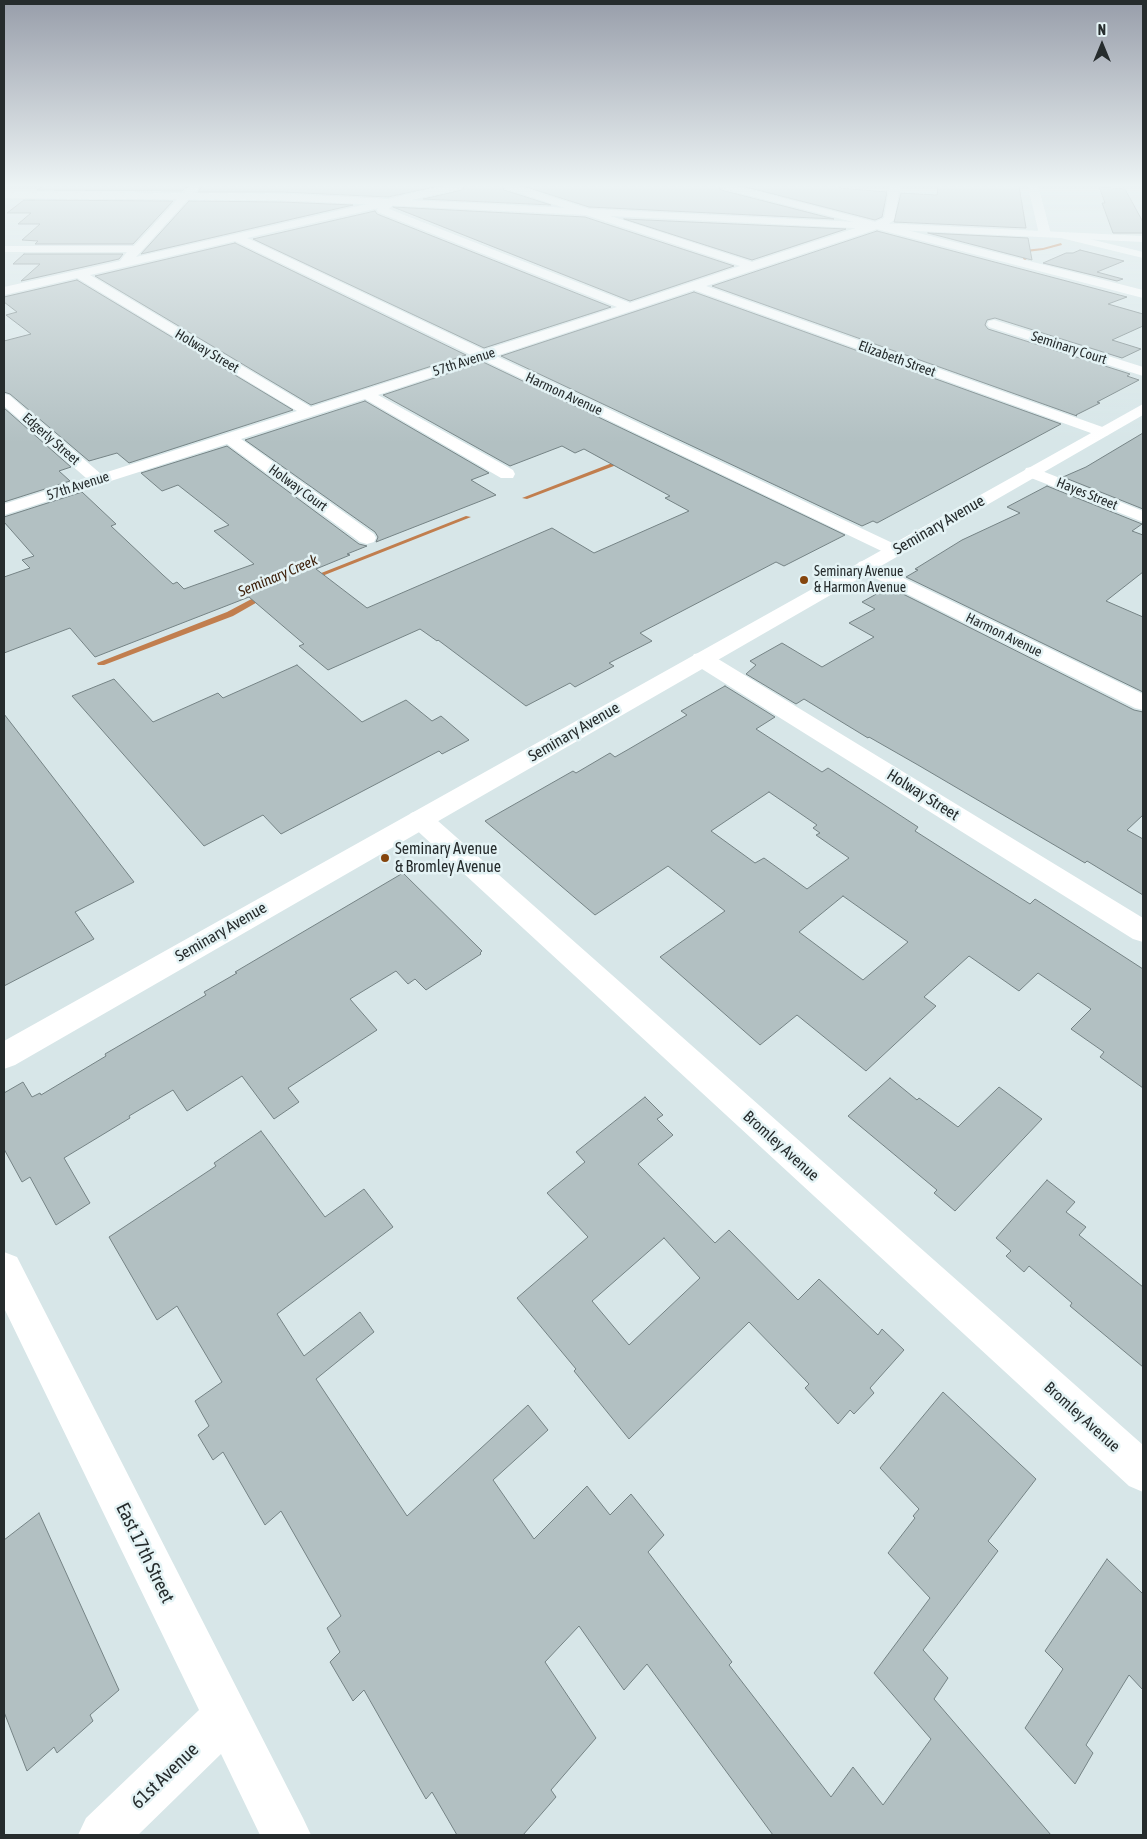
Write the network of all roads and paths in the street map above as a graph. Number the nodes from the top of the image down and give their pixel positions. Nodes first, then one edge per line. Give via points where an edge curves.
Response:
1 (87, 272) edge
2 (308, 272) edge
3 (540, 272) edge
4 (734, 272) edge
5 (1055, 272) edge
6 (78, 274) junction
7 (693, 286) junction
8 (4, 291) edge
9 (1143, 294) edge
10 (627, 306) junction
11 (994, 324) dead end
12 (483, 356) junction
13 (1143, 372) edge
14 (366, 394) junction
15 (4, 398) edge
16 (1143, 409) edge
17 (310, 412) junction
18 (1102, 432) junction
19 (229, 438) junction
20 (1032, 472) junction
21 (506, 474) dead end
22 (98, 480) junction
23 (4, 510) edge
24 (1143, 516) edge
25 (367, 538) dead end
26 (894, 550) junction
27 (866, 566) junction
28 (702, 659) junction
29 (1143, 703) edge
30 (420, 820) junction
31 (1143, 931) edge
32 (4, 1056) edge
33 (4, 1270) edge
34 (1143, 1472) edge
35 (226, 1717) junction
36 (103, 1835) edge
37 (286, 1835) edge

1 - 6 street
2 - 12 street, Harmon Avenue
3 - 10 street
4 - 7 street, 57th Avenue
5 - 9 street
6 - 8 street
6 - 17 street, Holway Street
7 - 10 street, 57th Avenue
7 - 18 street, Elizabeth Street
10 - 12 street, 57th Avenue
11 - 13 street, Seminary Court
12 - 14 street, 57th Avenue
12 - 26 street, Harmon Avenue
14 - 17 street, 57th Avenue
14 - 21 street
15 - 22 street, Edgerly Street
16 - 18 street, Seminary Avenue
17 - 19 street, 57th Avenue
18 - 20 street, Seminary Avenue
19 - 22 street, 57th Avenue
19 - 25 street, Holway Court
20 - 24 street, Hayes Street
20 - 26 street, Seminary Avenue
22 - 23 street, 57th Avenue
26 - 27 street, Seminary Avenue
27 - 28 street, Seminary Avenue
27 - 29 street, Harmon Avenue
28 - 30 street, Seminary Avenue
28 - 31 street, Holway Street
30 - 32 street, Seminary Avenue
30 - 34 street, Bromley Avenue
33 - 35 street, East 17th Street
35 - 36 street, 61st Avenue
35 - 37 street, East 17th Street

